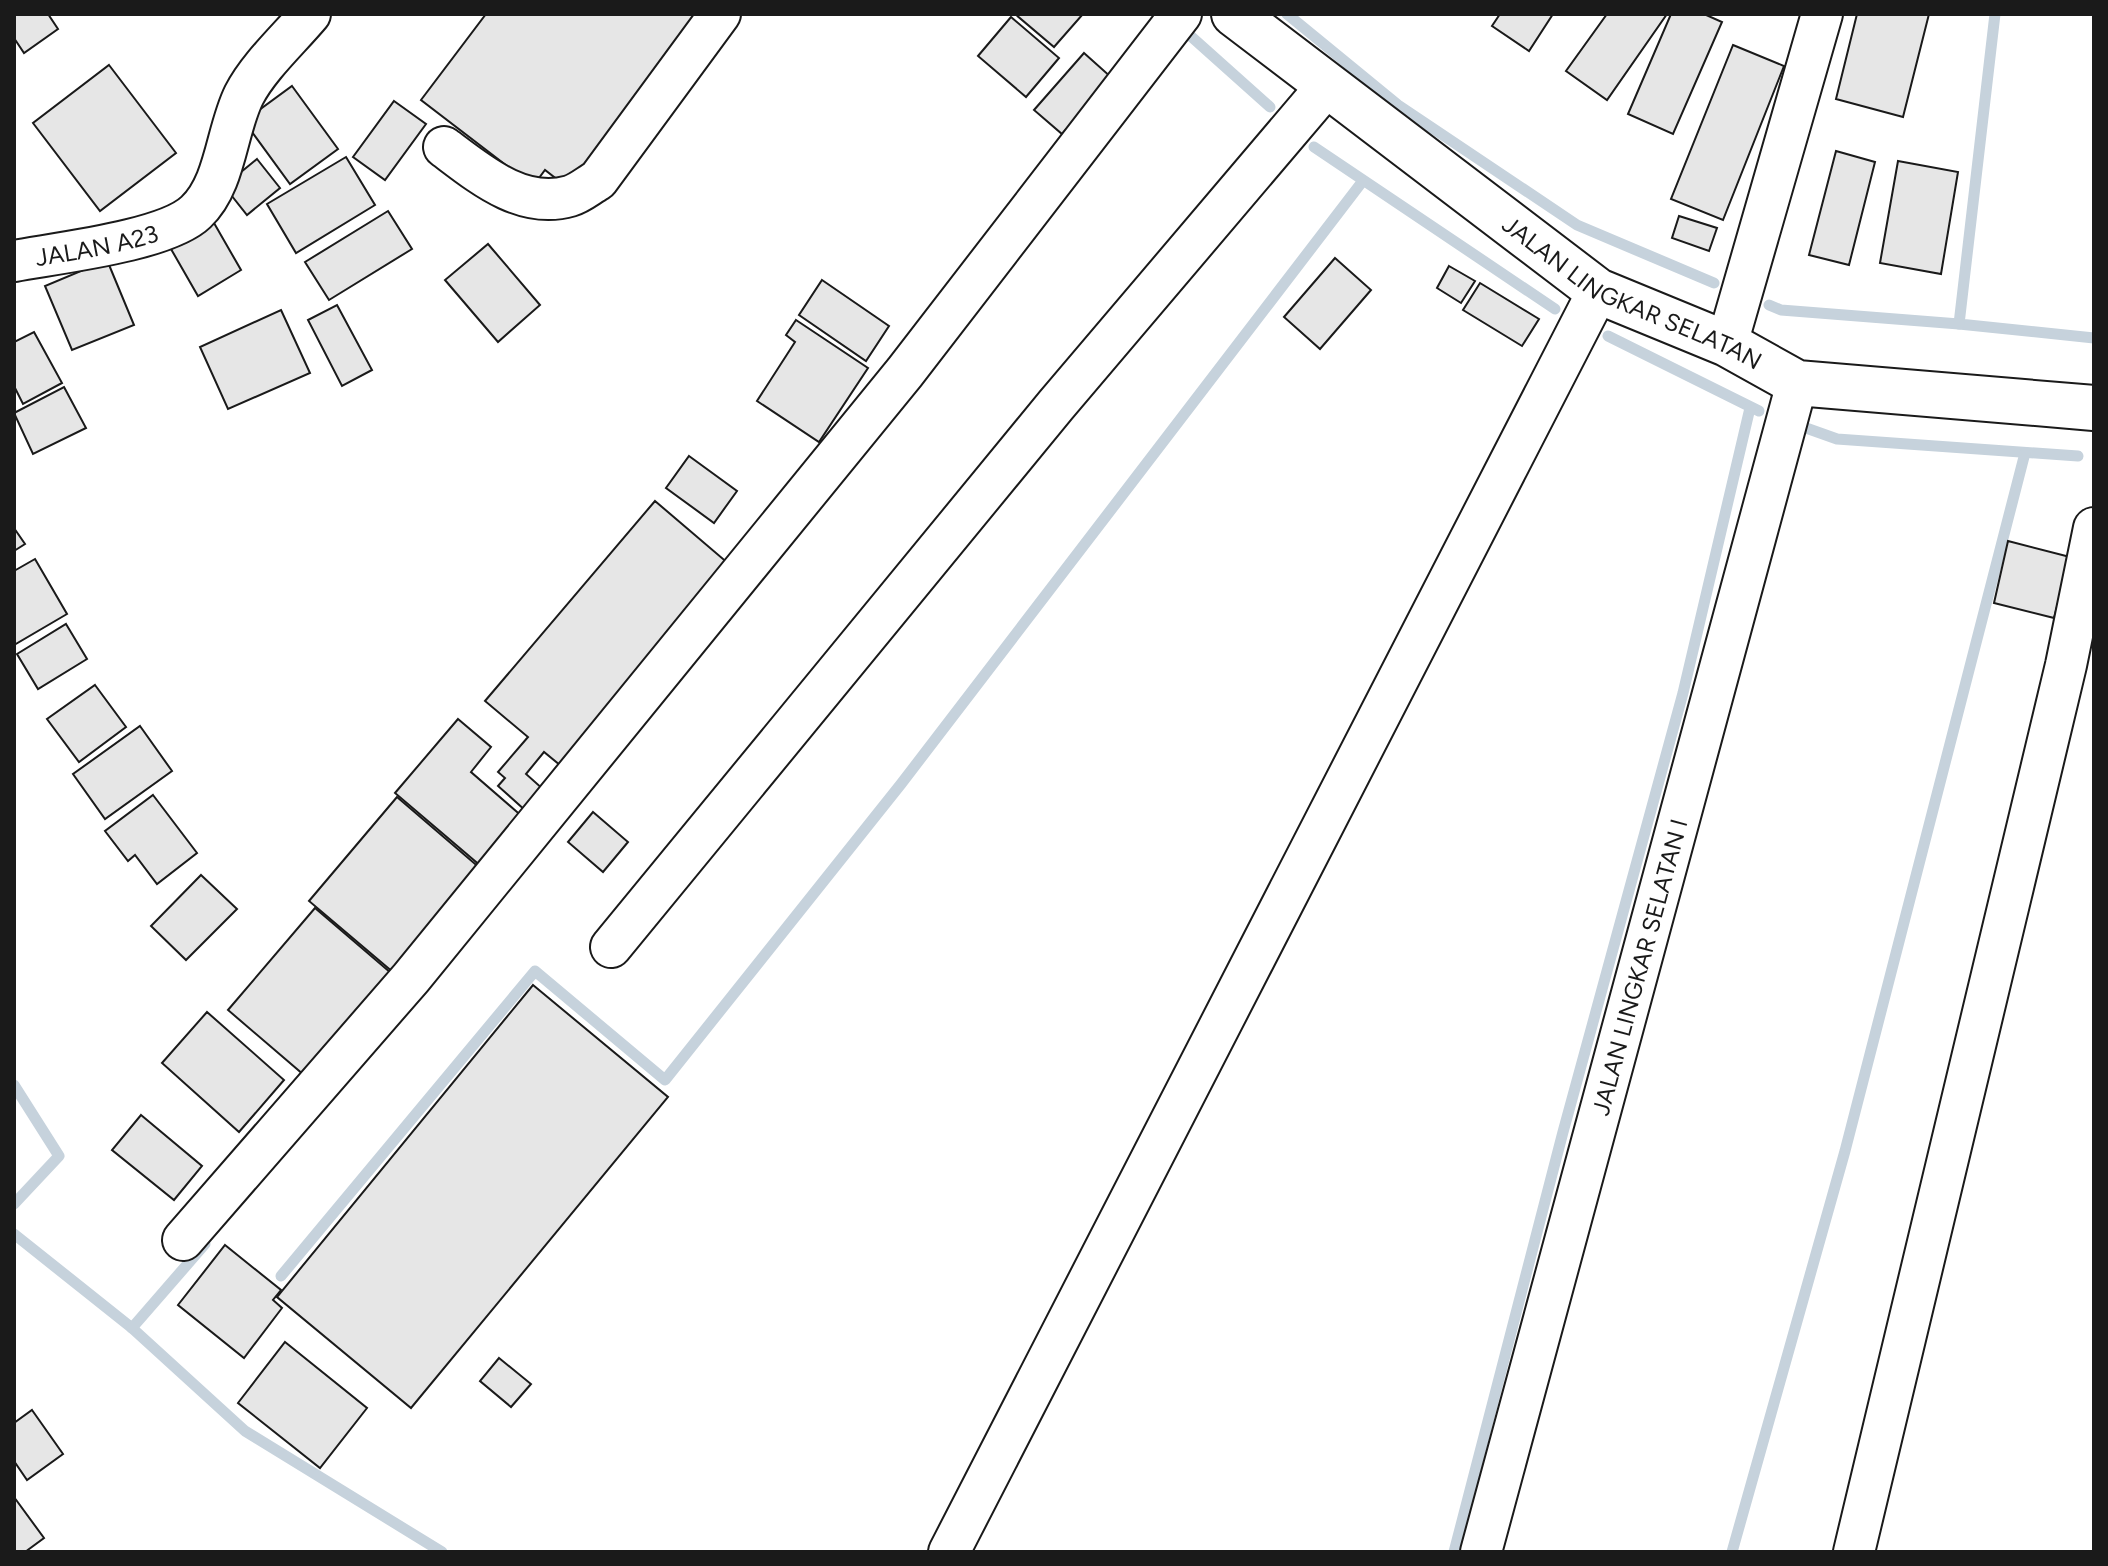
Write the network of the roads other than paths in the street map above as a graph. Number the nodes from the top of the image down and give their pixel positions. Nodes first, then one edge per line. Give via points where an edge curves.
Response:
1 (310, 14) edge
2 (720, 14) edge
3 (1181, 14) edge
4 (1234, 14) edge
5 (1822, 14) edge
6 (1326, 87) junction
7 (444, 147) dead end
8 (14, 261) edge
9 (1598, 291) junction
10 (1727, 344) junction
11 (1797, 383) junction
12 (2094, 408) edge
13 (2094, 528) edge
14 (611, 947) dead end
15 (183, 1240) dead end
16 (949, 1552) edge
17 (1481, 1552) edge
18 (1854, 1552) edge

1 - 8 street, JALAN A23 via 245,92 210,196 195,214 122,241
2 - 7 street via 598,180 571,196 536,199 493,184
3 - 15 street via 905,372 411,978
4 - 6 highway, JALAN LINGKAR SELATAN
5 - 10 street
6 - 9 highway, JALAN LINGKAR SELATAN
6 - 14 street via 1046,417
9 - 10 highway, JALAN LINGKAR SELATAN
9 - 16 street
10 - 11 highway, JALAN LINGKAR SELATAN
11 - 12 highway, JALAN LINGKAR SELATAN
11 - 17 street, JALAN LINGKAR SELATAN I
13 - 18 street via 2063,680

